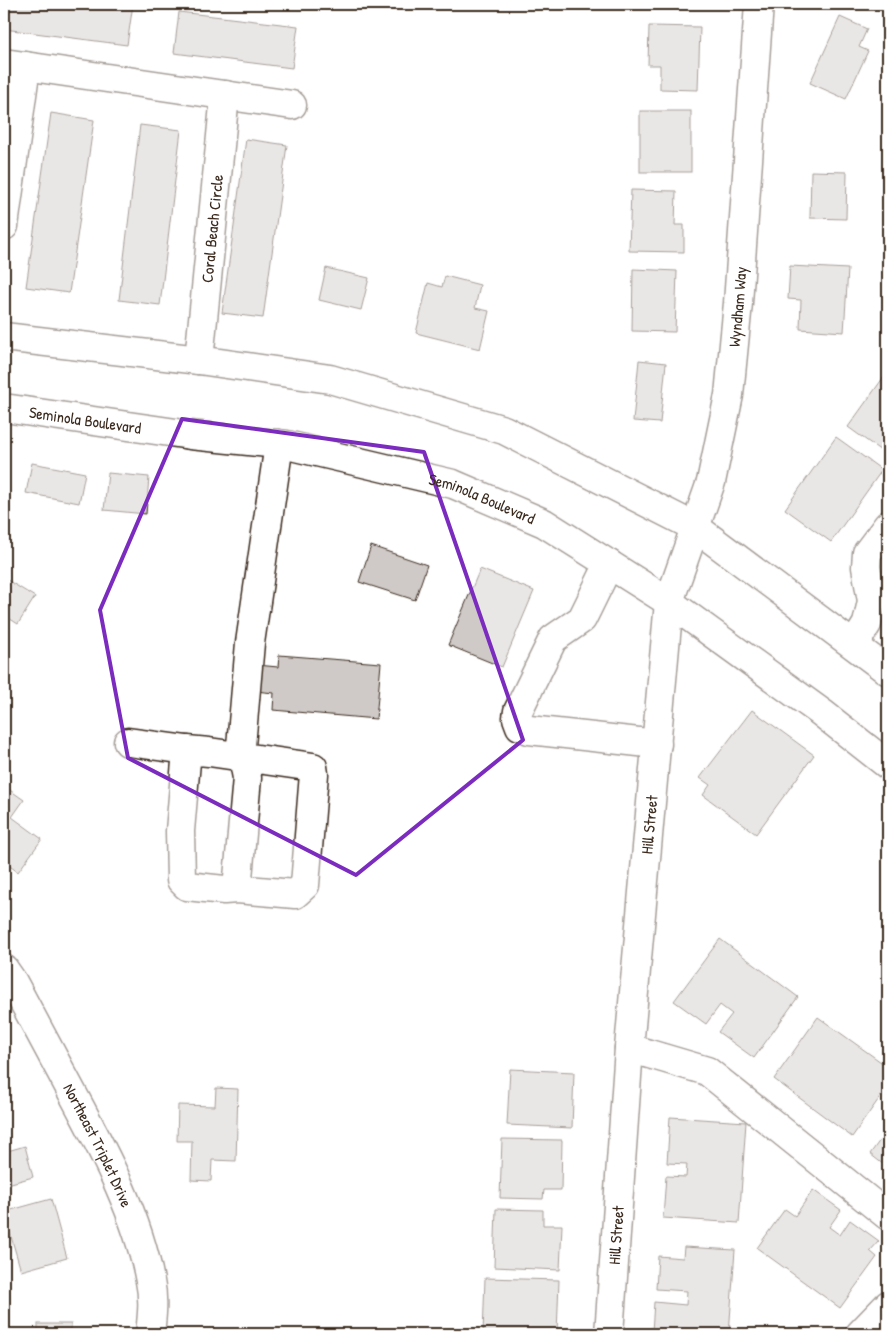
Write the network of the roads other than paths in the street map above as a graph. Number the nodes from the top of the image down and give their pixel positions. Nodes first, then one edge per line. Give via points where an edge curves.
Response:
1 (759, 4) edge
2 (15, 65) edge
3 (225, 95) junction
4 (292, 105) dead end
5 (4, 226) edge
6 (4, 337) edge
7 (199, 360) junction
8 (4, 408) edge
9 (279, 444) junction
10 (888, 525) edge
11 (695, 527) junction
12 (609, 564) junction
13 (669, 602) junction
14 (854, 645) junction
15 (888, 671) edge
16 (128, 742) dead end
17 (657, 744) junction
18 (187, 750) junction
19 (242, 758) junction
20 (888, 765) edge
21 (237, 889) junction
22 (4, 969) edge
23 (629, 1048) junction
24 (888, 1216) edge
25 (888, 1305) edge
26 (150, 1334) edge
27 (609, 1334) edge
28 (860, 1334) edge

1 - 11 street, Wyndham Way via 729,395 711,482
2 - 3 street
2 - 5 street
3 - 4 street
3 - 7 street, Coral Beach Circle
6 - 7 street
7 - 11 street via 330,378 504,430
8 - 9 street, Seminola Boulevard via 190,435
9 - 12 street, Seminola Boulevard via 453,484 544,523
9 - 19 street via 250,643
10 - 14 street via 867,553 872,601 867,624
11 - 13 street, Wyndham Way
11 - 14 street
12 - 13 street, Seminola Boulevard
12 - 17 street via 582,619 553,639 517,718 520,726 529,730
13 - 17 street, Hill Street
13 - 20 street, Seminola Boulevard
14 - 15 street
16 - 18 street
17 - 23 street, Hill Street
18 - 19 street
18 - 21 street via 180,831 180,880 187,886
19 - 21 street via 247,778
19 - 21 street via 313,767 314,774 305,885 295,894
22 - 26 street, Northeast Triplet Drive via 95,1135 126,1199 150,1282 153,1304
23 - 24 street via 707,1072
23 - 27 street, Hill Street
25 - 28 street

